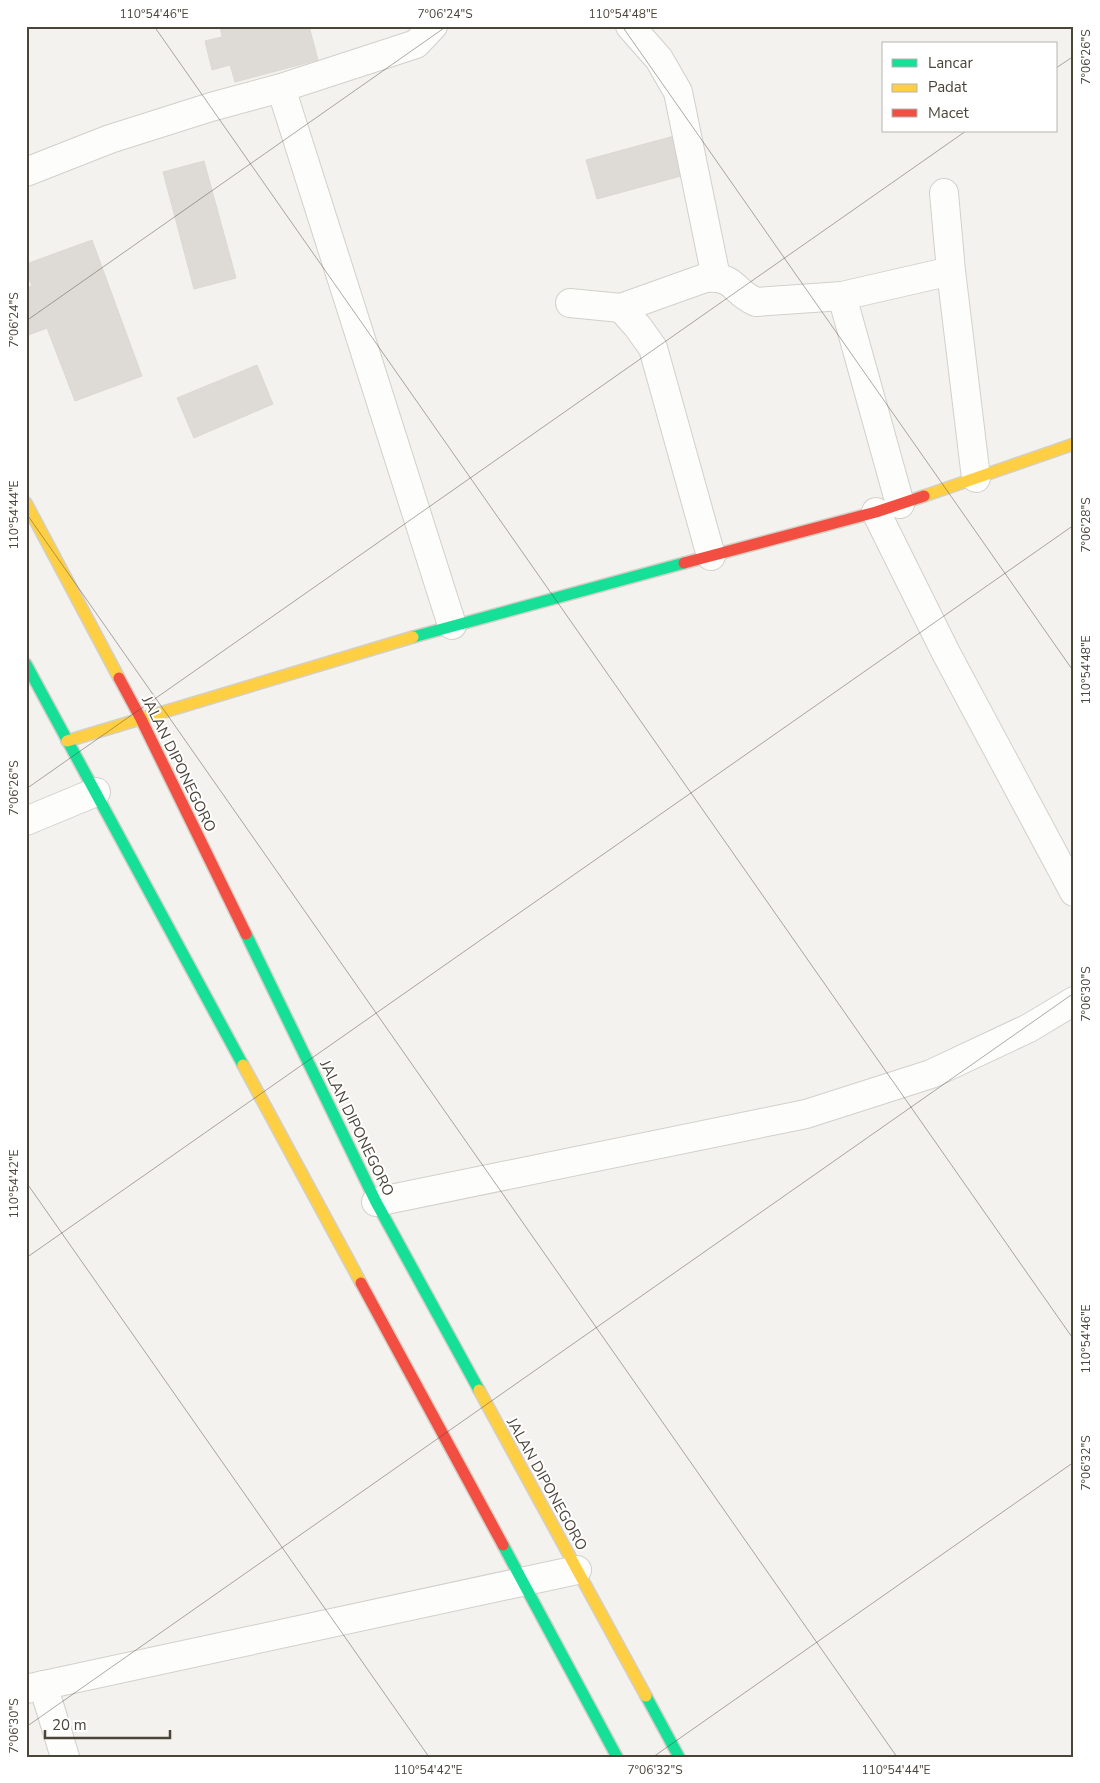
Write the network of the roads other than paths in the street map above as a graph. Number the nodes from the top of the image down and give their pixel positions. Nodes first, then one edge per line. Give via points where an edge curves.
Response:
1 (432, 26) edge
2 (630, 26) edge
3 (281, 88) junction
4 (26, 172) edge
5 (944, 193) dead end
6 (951, 271) junction
7 (716, 277) junction
8 (842, 296) junction
9 (570, 303) dead end
10 (621, 308) junction
11 (1074, 444) edge
12 (976, 478) junction
13 (26, 503) edge
14 (888, 508) junction
15 (711, 556) junction
16 (452, 625) junction
17 (26, 664) edge
18 (141, 719) junction
19 (68, 741) junction
20 (96, 792) junction
21 (26, 821) edge
22 (1074, 892) edge
23 (1074, 1001) edge
24 (376, 1202) junction
25 (577, 1570) junction
26 (522, 1583) junction
27 (35, 1687) edge
28 (65, 1757) edge
29 (618, 1757) edge
30 (679, 1757) edge

1 - 3 street via 416,44
2 - 7 street via 658,59 678,92
3 - 4 street via 110,139
3 - 16 street
5 - 6 street
6 - 8 street
6 - 12 street
7 - 8 street via 728,280 748,299 756,302
7 - 10 street
8 - 14 street
9 - 10 street
10 - 15 street via 653,348
11 - 12 main road
12 - 14 main road
13 - 18 main road, JALAN DIPONEGORO
14 - 15 main road
14 - 22 street via 946,653
15 - 16 main road
16 - 18 main road
17 - 19 main road
18 - 19 main road
18 - 24 main road, JALAN DIPONEGORO
19 - 20 main road
20 - 21 street
20 - 26 main road
23 - 24 street via 1029,1028 931,1074 806,1114
24 - 25 main road, JALAN DIPONEGORO
25 - 26 street
25 - 30 main road, JALAN DIPONEGORO
26 - 27 street
26 - 29 main road
27 - 28 street

